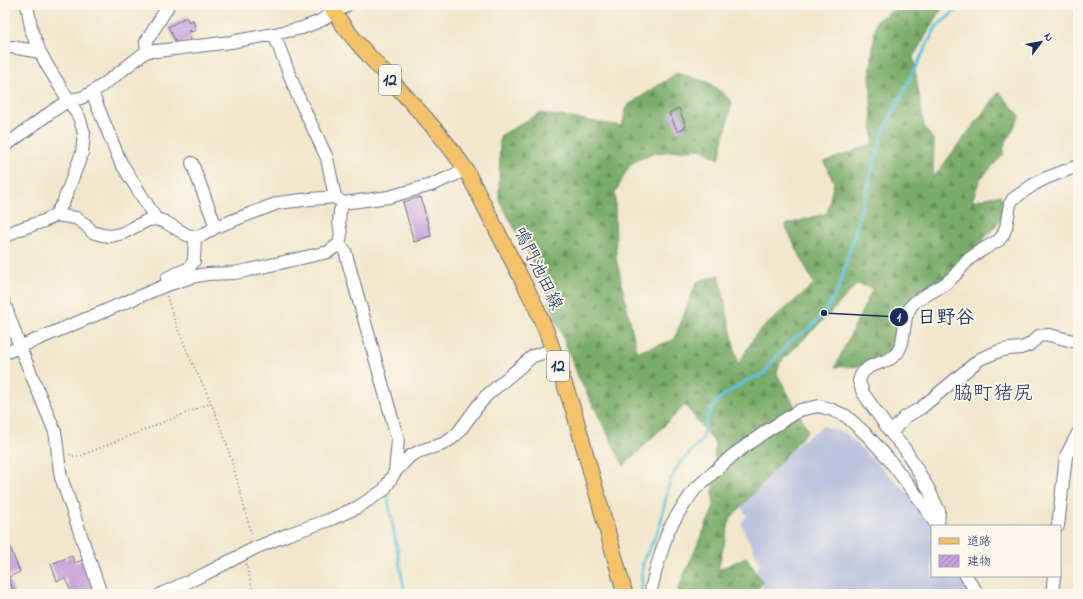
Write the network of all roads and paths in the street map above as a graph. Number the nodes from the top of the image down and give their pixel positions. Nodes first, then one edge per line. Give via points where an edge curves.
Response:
1 (27, 5) edge
2 (167, 5) edge
3 (337, 8) edge
4 (274, 34) junction
5 (5, 48) edge
6 (147, 51) junction
7 (40, 52) junction
8 (91, 93) junction
9 (69, 100) junction
10 (5, 146) edge
11 (192, 163) dead end
12 (1078, 166) edge
13 (466, 170) junction
14 (339, 200) junction
15 (55, 215) junction
16 (156, 219) junction
17 (216, 228) junction
18 (5, 237) edge
19 (195, 237) junction
20 (339, 244) junction
21 (164, 286) junction
22 (5, 305) edge
23 (1078, 341) edge
24 (20, 347) junction
25 (552, 350) junction
26 (5, 353) edge
27 (212, 403) junction
28 (891, 433) junction
29 (1078, 433) edge
30 (58, 445) junction
31 (395, 472) junction
32 (937, 525) edge
33 (938, 525) edge
34 (1058, 525) edge
35 (255, 548) junction
36 (244, 555) junction
37 (967, 577) edge
38 (1054, 577) edge
39 (101, 594) edge
40 (161, 594) edge
41 (254, 594) edge
42 (624, 594) edge
43 (650, 594) edge
44 (978, 594) edge
45 (1052, 594) edge

1 - 7 street via 32,32
2 - 6 street via 146,42
3 - 4 street via 320,21
3 - 13 main road, 鳴門池田線 / 12 via 354,40 436,130
4 - 6 street via 231,42
4 - 14 street via 297,94 327,158
5 - 7 street
6 - 8 street
7 - 9 street
8 - 9 street
8 - 16 street via 120,161
9 - 10 street
9 - 15 street via 79,117 84,133 82,153 63,203
11 - 17 street
12 - 28 street via 1046,178 1013,199 1006,227 999,240 977,253 945,284 916,301 906,317 898,352 890,359 869,367 862,373 859,381 863,393
13 - 14 street via 431,185 389,197
13 - 25 main road, 鳴門池田線 / 12 via 535,305
14 - 17 street via 311,199 278,203
14 - 20 street
15 - 16 street via 76,218 92,232 111,236
15 - 18 street
16 - 19 street
17 - 19 street
19 - 21 street via 194,260 189,268 165,279
20 - 21 street via 328,252 248,270 191,277
20 - 31 street via 345,251 398,440
21 - 24 street
21 - 27 path via 188,352
22 - 24 street
23 - 28 street via 1049,335 1039,336 1029,345 999,351 980,359 921,408 905,417
24 - 26 street
24 - 30 street
25 - 31 street via 533,356 486,396 451,439 410,456
25 - 42 main road, 鳴門池田線 / 12 via 574,412
27 - 30 path via 80,456 72,456
27 - 35 path via 242,495
28 - 33 street via 905,449 928,488 939,512
29 - 34 street via 1066,456
30 - 39 street via 61,477
31 - 35 street via 384,490 358,507
32 - 43 street via 888,457 846,416 819,406 800,410 733,455 695,489 668,531
35 - 36 street
36 - 40 street
36 - 41 path
37 - 44 street
38 - 45 street

